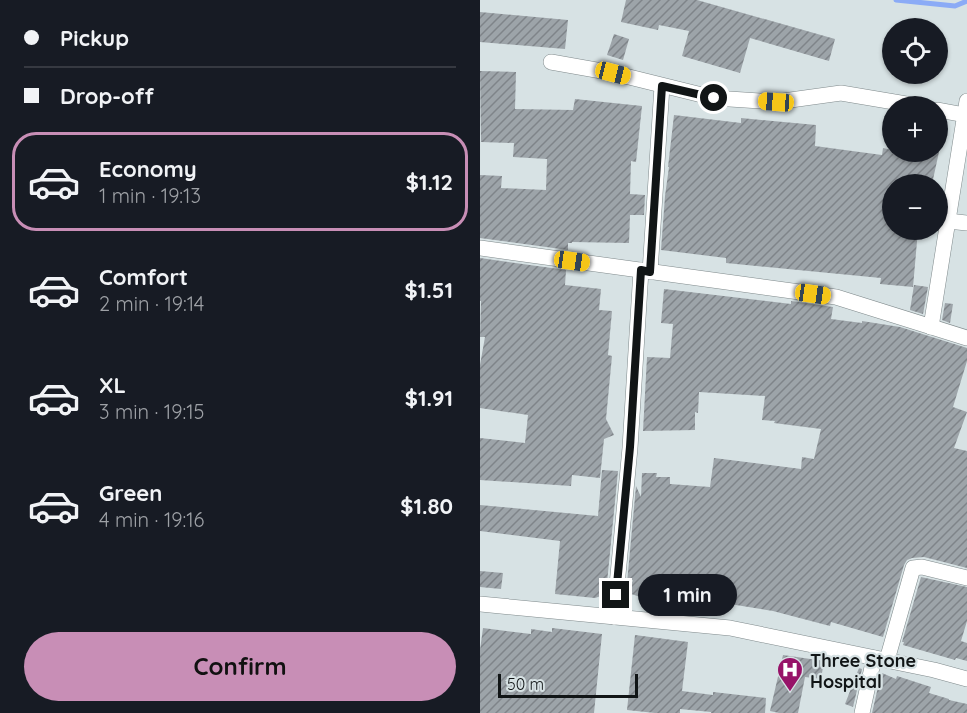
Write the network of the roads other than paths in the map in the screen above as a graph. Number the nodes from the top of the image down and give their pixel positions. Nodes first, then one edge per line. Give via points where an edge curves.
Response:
1 (551, 62) dead end
2 (662, 86) junction
3 (882, 100) edge
4 (966, 108) edge
5 (948, 109) edge
6 (948, 221) joint
7 (967, 223) edge
8 (945, 240) edge
9 (480, 249) edge
10 (646, 271) junction
11 (931, 327) junction
12 (967, 338) edge
13 (967, 578) edge
14 (480, 604) edge
15 (614, 616) junction
16 (880, 659) junction
17 (967, 679) edge
18 (862, 713) edge

1 - 2 street
2 - 3 street via 714,98 776,102 841,93
2 - 10 street
4 - 5 street
4 - 6 street
6 - 7 street
8 - 11 street
9 - 10 street
10 - 11 street via 836,297
10 - 15 street
11 - 12 street
13 - 16 street via 912,568
14 - 15 street
15 - 16 street via 730,628
16 - 17 street
16 - 18 street

